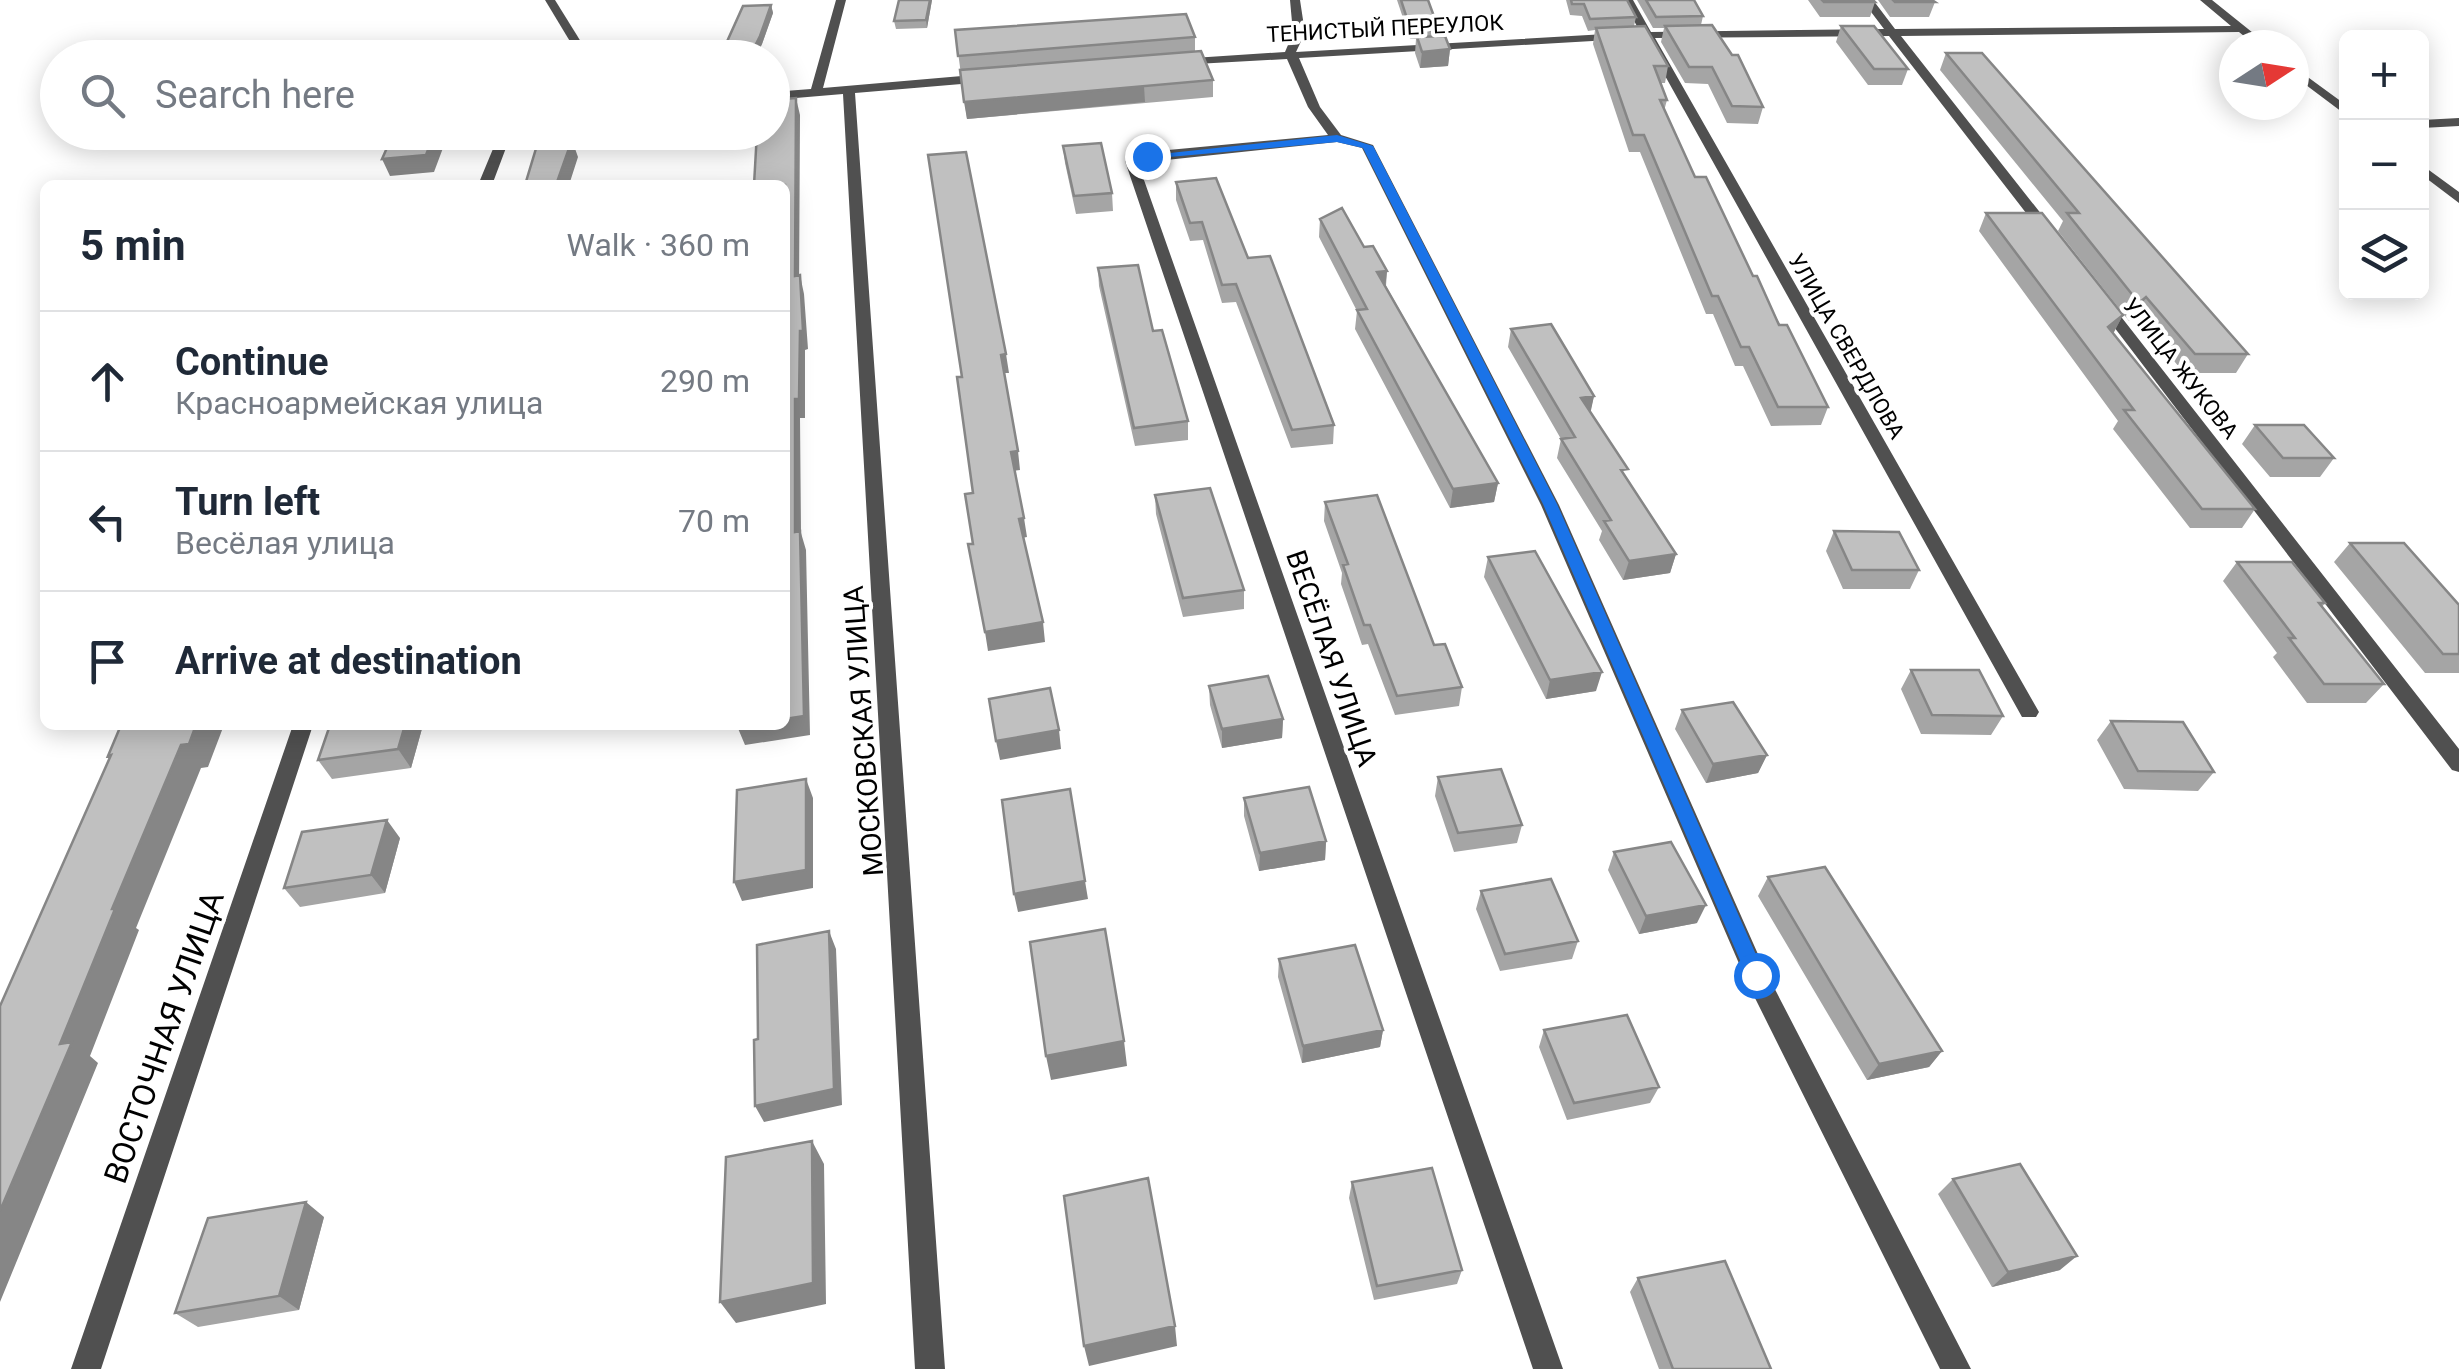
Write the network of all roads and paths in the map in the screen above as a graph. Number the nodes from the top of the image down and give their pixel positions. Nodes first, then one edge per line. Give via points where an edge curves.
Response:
1 (550, 0) edge
2 (841, 0) edge
3 (1295, 0) edge
4 (1628, 0) edge
5 (1867, 0) edge
6 (2206, 0) edge
7 (2242, 28) junction
8 (2244, 30) edge
9 (1894, 32) junction
10 (1644, 35) junction
11 (575, 40) edge
12 (1290, 52) junction
13 (1156, 64) edge
14 (1002, 76) edge
15 (2309, 82) edge
16 (849, 90) junction
17 (816, 92) junction
18 (790, 94) edge
19 (2339, 105) edge
20 (2459, 122) edge
21 (2429, 124) edge
22 (1337, 138) junction
23 (499, 150) edge
24 (2429, 175) edge
25 (487, 180) edge
26 (2459, 199) edge
27 (2062, 250) edge
28 (2086, 281) edge
29 (2030, 712) dead end
30 (301, 730) edge
31 (2459, 764) edge
32 (86, 1369) edge
33 (930, 1369) edge
34 (1548, 1369) edge
35 (1956, 1369) edge

1 - 11 street
2 - 17 street
3 - 12 street via 1299,33
4 - 10 street, УЛИЦА СВЕРДЛОВА
5 - 9 street
6 - 7 street
7 - 8 street
7 - 9 street, ТЕНИСТЫЙ ПЕРЕУЛОК
9 - 10 street, ТЕНИСТЫЙ ПЕРЕУЛОК
9 - 27 street
10 - 12 street, ТЕНИСТЫЙ ПЕРЕУЛОК
10 - 29 street, УЛИЦА СВЕРДЛОВА
12 - 13 street, ТЕНИСТЫЙ ПЕРЕУЛОК
12 - 22 street via 1314,108
14 - 16 street
15 - 19 street
16 - 17 street
16 - 33 street, МОСКОВСКАЯ УЛИЦА
17 - 18 street
20 - 21 street
22 - 34 street, ВЕСЁЛАЯ УЛИЦА via 1131,161
22 - 35 street via 1368,146 1406,217 1550,504 1756,975
23 - 25 street
24 - 26 street
28 - 31 street, УЛИЦА ЖУКОВА
30 - 32 street, ВОСТОЧНАЯ УЛИЦА

